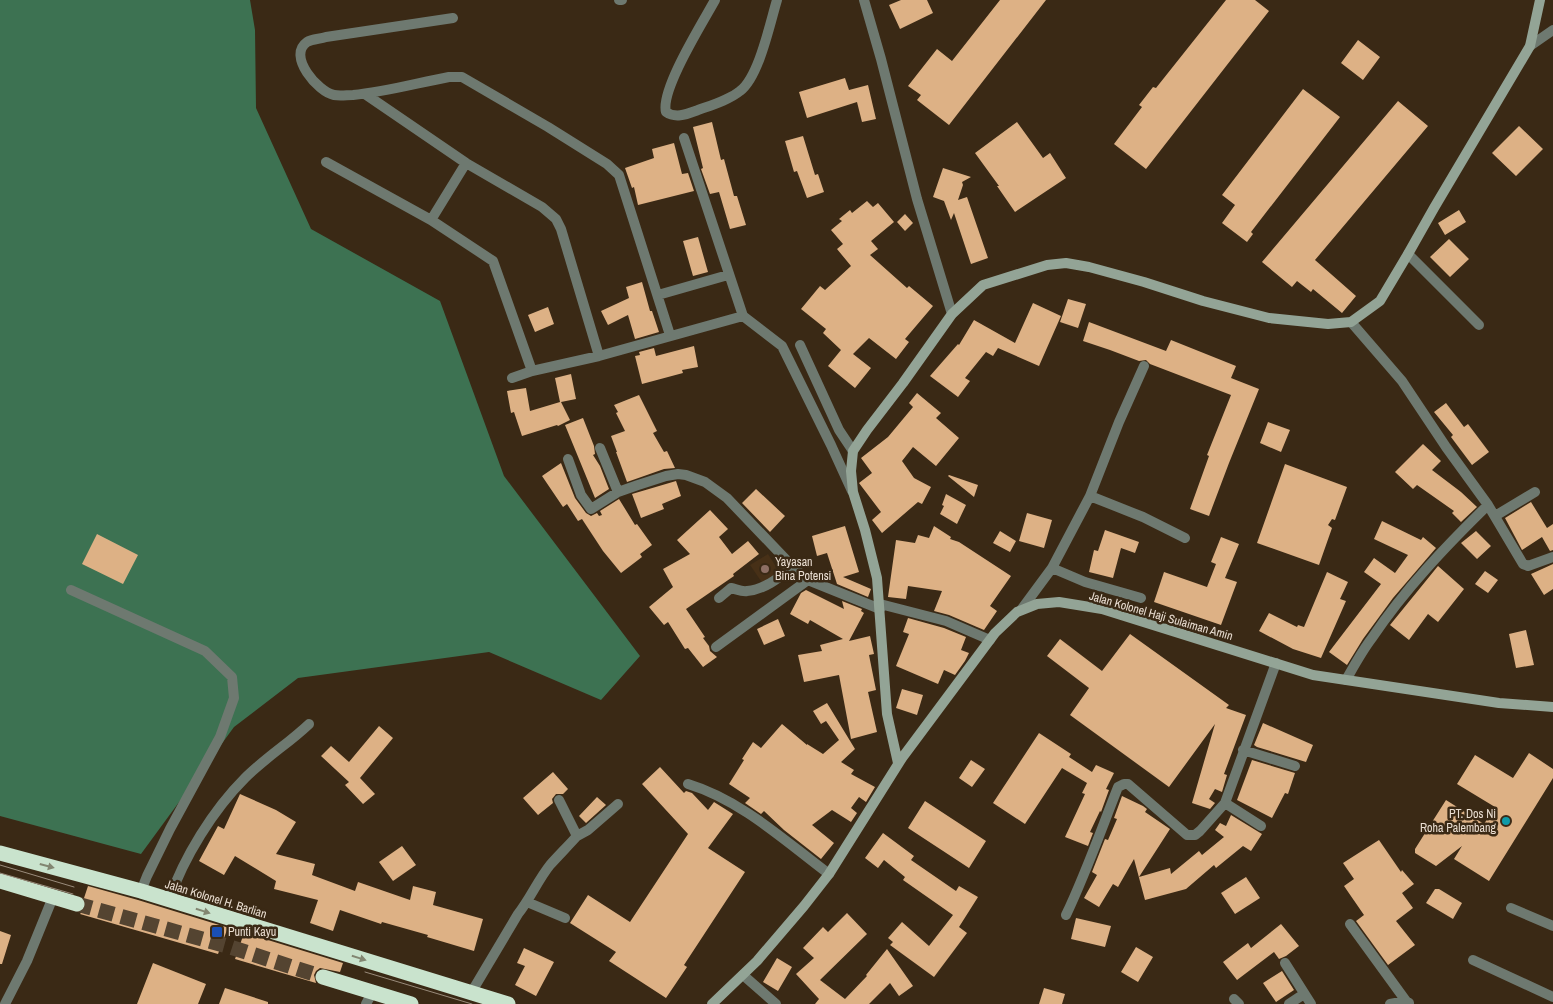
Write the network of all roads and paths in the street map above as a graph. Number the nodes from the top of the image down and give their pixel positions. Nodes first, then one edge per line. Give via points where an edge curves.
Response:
1 (715, 0) edge
2 (778, 0) edge
3 (864, 0) edge
4 (1540, 0) edge
5 (454, 18) dead end
6 (1553, 30) edge
7 (1530, 46) junction
8 (365, 94) junction
9 (684, 138) dead end
10 (326, 162) dead end
11 (466, 163) junction
12 (431, 220) junction
13 (1408, 254) junction
14 (728, 275) junction
15 (658, 295) junction
16 (952, 314) junction
17 (743, 316) junction
18 (1351, 322) junction
19 (1478, 325) dead end
20 (670, 335) junction
21 (800, 345) dead end
22 (599, 356) junction
23 (1144, 366) dead end
24 (532, 371) junction
25 (512, 378) dead end
26 (600, 448) dead end
27 (853, 451) junction
28 (568, 459) dead end
29 (618, 492) junction
30 (853, 492) junction
31 (1535, 492) dead end
32 (1090, 496) junction
33 (1488, 506) junction
34 (1494, 516) junction
35 (1185, 538) dead end
36 (1553, 557) edge
37 (793, 568) junction
38 (1052, 568) junction
39 (808, 580) junction
40 (71, 590) dead end
41 (718, 598) dead end
42 (1141, 598) dead end
43 (880, 606) junction
44 (1022, 610) junction
45 (990, 640) junction
46 (716, 647) dead end
47 (1276, 663) junction
48 (1346, 680) junction
49 (1553, 706) edge
50 (309, 724) dead end
51 (1243, 750) junction
52 (898, 763) junction
53 (1295, 766) dead end
54 (688, 784) dead end
55 (559, 800) dead end
56 (1225, 803) junction
57 (618, 804) dead end
58 (1261, 826) dead end
59 (577, 836) junction
60 (0, 853) edge
61 (829, 874) junction
62 (0, 881) edge
63 (141, 892) junction
64 (53, 897) junction
65 (169, 900) junction
66 (527, 902) junction
67 (77, 904) tunnel mouth
68 (1511, 908) dead end
69 (1066, 915) dead end
70 (565, 918) dead end
71 (1350, 924) dead end
72 (1553, 926) edge
73 (1473, 960) dead end
74 (1285, 963) dead end
75 (743, 975) junction
76 (323, 977) tunnel mouth
77 (471, 993) junction
78 (1304, 994) junction
79 (1553, 997) edge
80 (369, 999) edge
81 (1408, 1002) edge
82 (5, 1004) edge
83 (411, 1004) edge
84 (508, 1004) edge
85 (712, 1004) edge
86 (776, 1004) edge
87 (1289, 1004) edge
88 (1311, 1004) edge
89 (1390, 1004) edge

1 - 2 street via 670,86 664,107 674,116 685,115 741,91 750,81
3 - 16 street
4 - 7 street
5 - 8 street via 326,37 308,42 303,47 302,64 306,74 330,94
6 - 7 street
7 - 13 street
8 - 11 street
8 - 15 street via 462,77 607,164 619,175
9 - 14 street
10 - 12 street
11 - 12 street
11 - 22 street via 542,207 556,219
12 - 24 street via 493,261
13 - 18 street via 1380,301
13 - 19 street
14 - 15 street
14 - 17 street
15 - 20 street
16 - 18 street via 983,285 1047,265 1066,263 1269,318 1328,324
16 - 27 street
17 - 20 street
17 - 30 street via 782,346
18 - 33 street via 1402,381
20 - 22 street
21 - 27 street via 839,430
22 - 24 street
23 - 32 street
24 - 25 street
26 - 29 street
27 - 30 street
28 - 29 street via 581,495 590,508
29 - 37 street via 678,474 705,482 728,498
30 - 43 street via 877,578
31 - 34 street
32 - 35 street
32 - 38 street
33 - 34 street
33 - 48 street via 1449,543 1408,590
34 - 36 street via 1523,564 1528,566
37 - 39 street
37 - 41 street via 767,585 746,592 731,588
38 - 42 street via 1084,582
38 - 44 street
39 - 43 street
39 - 46 street
40 - 63 street via 204,651 232,677 234,698 220,737 170,829
43 - 45 street via 946,622
43 - 52 street via 887,714
44 - 45 street, Jalan Kolonel Haji Sulaiman Amin
44 - 47 street, Jalan Kolonel Haji Sulaiman Amin via 1037,604 1059,602 1102,609
45 - 52 street, Jalan Kolonel Haji Sulaiman Amin
47 - 48 street, Jalan Kolonel Haji Sulaiman Amin via 1313,675
47 - 51 street
48 - 49 street, Jalan Kolonel Haji Sulaiman Amin via 1499,703
50 - 65 street via 245,778 210,818
51 - 53 street
51 - 56 street
52 - 61 street, Jalan Kolonel Haji Sulaiman Amin
54 - 61 street via 736,804
55 - 59 street
56 - 58 street
56 - 69 street via 1200,831 1187,835 1128,784 1118,787
57 - 59 street
59 - 66 street via 550,865
60 -> 63 highway, Jalan Kolonel H. Barlian
61 - 75 street, Jalan Kolonel Haji Sulaiman Amin
62 - 64 highway
63 - 65 highway, Jalan Kolonel H. Barlian
64 - 67 highway
64 - 82 street
65 -> 77 highway, Jalan Kolonel H. Barlian
66 - 70 street
66 - 77 street
68 - 72 street
71 - 81 street
73 - 79 street
74 - 78 street
75 - 85 street, Jalan Kolonel Haji Sulaiman Amin
75 - 86 street
76 - 80 highway
77 - 84 highway, Jalan Kolonel H. Barlian
78 - 87 street
78 - 88 street
80 - 83 highway
81 - 89 street

